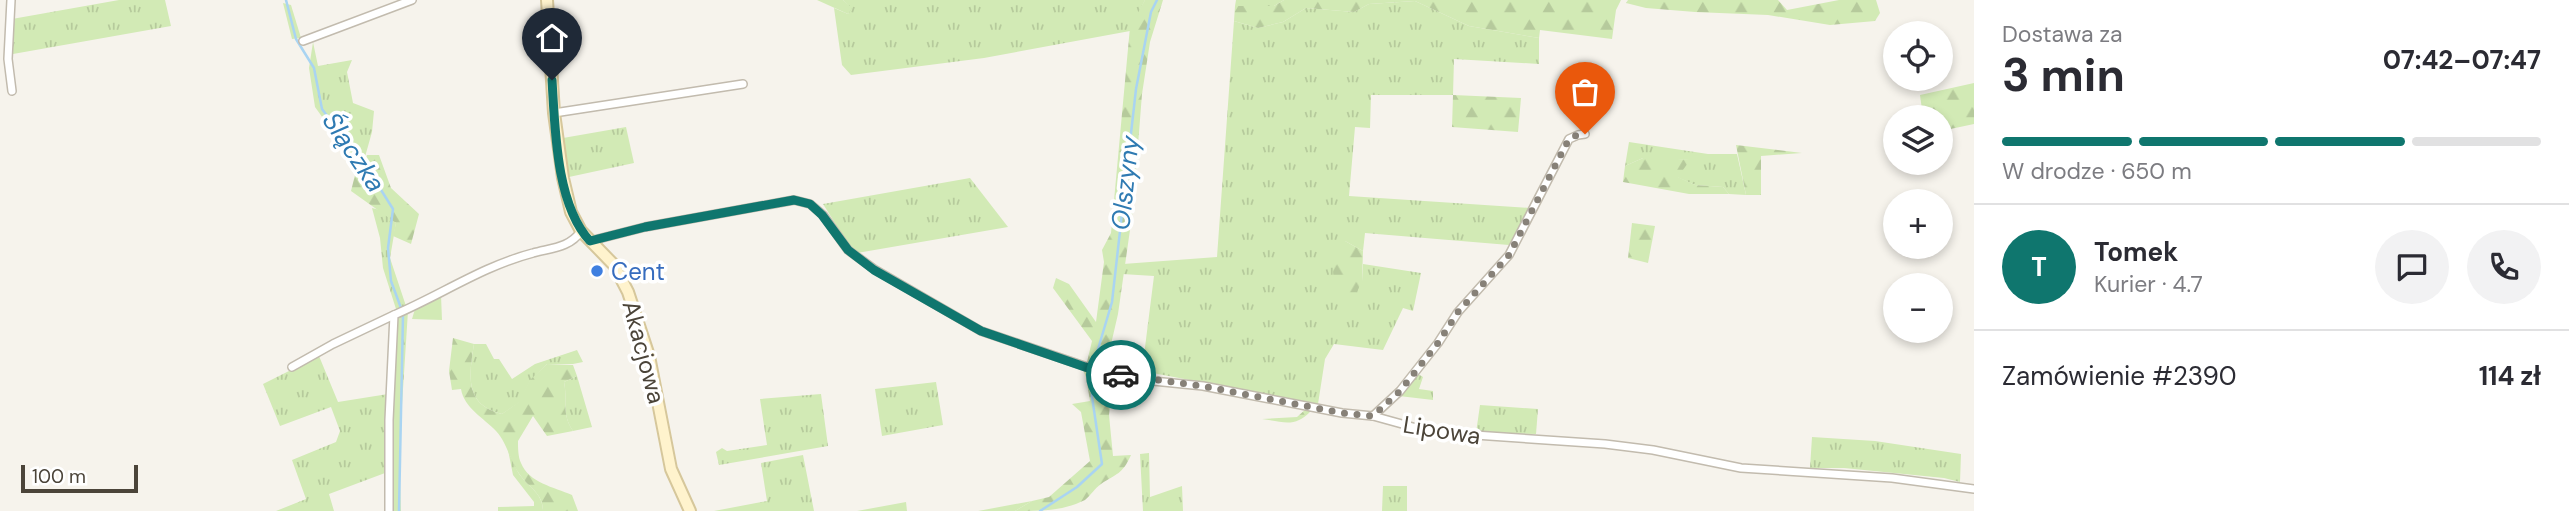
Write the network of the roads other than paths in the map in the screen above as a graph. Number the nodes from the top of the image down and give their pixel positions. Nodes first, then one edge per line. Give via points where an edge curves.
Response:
1 (10, 0) edge
2 (412, 0) edge
3 (547, 0) edge
4 (303, 41) dead end
5 (743, 84) dead end
6 (12, 91) dead end
7 (554, 113) junction
8 (1585, 134) dead end
9 (581, 231) junction
10 (590, 241) junction
11 (394, 315) junction
12 (292, 367) dead end
13 (1373, 416) junction
14 (1974, 489) edge
15 (389, 511) edge
16 (690, 511) edge

1 - 6 street
2 - 4 street
3 - 7 street, Akacjowa
5 - 7 street
7 - 9 street, Akacjowa via 563,178
8 - 13 street via 1569,139 1509,255 1458,312 1400,391
9 - 10 street, Akacjowa
9 - 11 street via 568,243 496,263
10 - 13 street, Lipowa via 794,200 816,209 848,250 874,270 981,331 1099,371
10 - 16 street, Akacjowa via 614,265 628,292 649,356 671,469
11 - 12 street
11 - 15 street
13 - 14 street, Lipowa via 1431,432 1605,444 1741,468 1892,478

